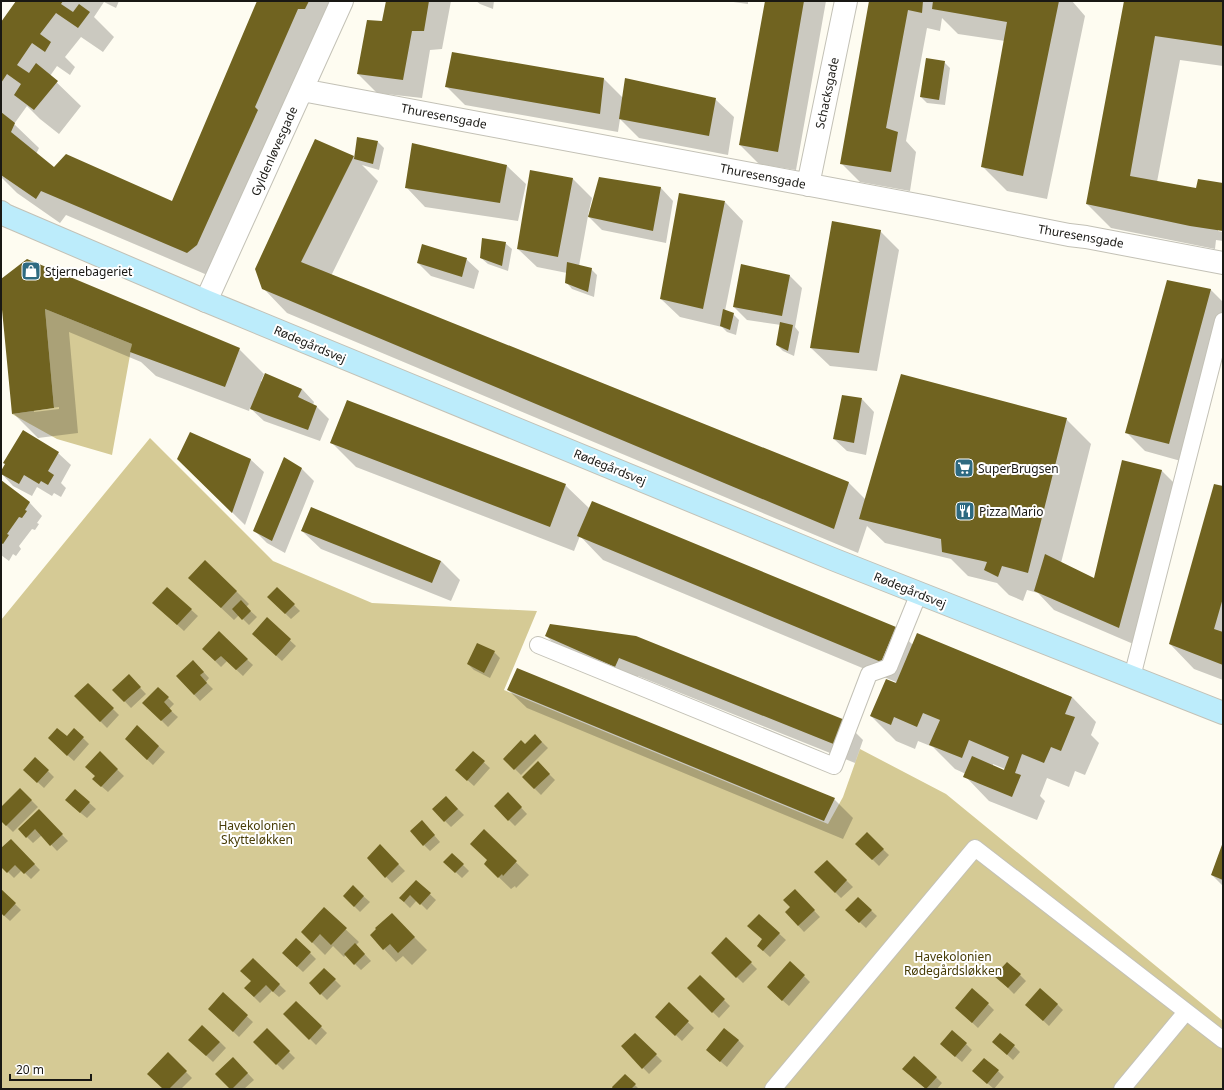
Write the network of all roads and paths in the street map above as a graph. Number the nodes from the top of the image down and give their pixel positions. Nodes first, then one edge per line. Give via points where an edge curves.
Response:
1 (342, 1) edge
2 (846, 1) edge
3 (302, 90) junction
4 (808, 184) junction
5 (2, 217) edge
6 (1223, 263) edge
7 (206, 301) junction
8 (1223, 321) edge
9 (919, 593) junction
10 (538, 645) dead end
11 (1132, 677) junction
12 (1223, 713) edge
13 (1186, 1012) junction
14 (1223, 1040) edge
15 (773, 1089) edge
16 (1122, 1089) edge

1 - 3 street, Gyldenløvesgade
2 - 4 street, Schacksgade
3 - 4 street, Thuresensgade
3 - 7 street, Gyldenløvesgade
4 - 6 street, Thuresensgade
5 - 7 street, Rødegårdsvej
7 - 9 street, Rødegårdsvej
8 - 11 lane
9 - 10 lane via 889,667 869,674 834,766
9 - 11 street, Rødegårdsvej
11 - 12 street, Rødegårdsvej
13 - 14 lane
13 - 15 lane via 975,848
13 - 16 lane

